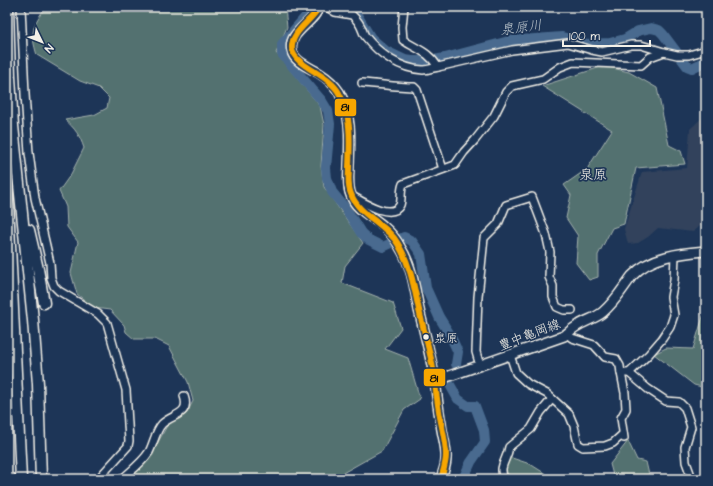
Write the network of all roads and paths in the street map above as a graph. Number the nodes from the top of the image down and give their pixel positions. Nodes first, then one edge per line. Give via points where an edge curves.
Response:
1 (8, 7) edge
2 (21, 7) edge
3 (319, 7) edge
4 (327, 7) edge
5 (404, 7) edge
6 (705, 7) edge
7 (706, 16) edge
8 (706, 50) edge
9 (664, 52) junction
10 (438, 67) junction
11 (362, 83) dead end
12 (443, 169) junction
13 (19, 181) junction
14 (7, 182) edge
15 (350, 194) junction
16 (706, 251) edge
17 (675, 255) junction
18 (44, 303) dead end
19 (572, 310) dead end
20 (567, 334) junction
21 (510, 355) junction
22 (480, 366) junction
23 (621, 373) junction
24 (629, 373) junction
25 (435, 381) junction
26 (184, 396) dead end
27 (552, 399) junction
28 (690, 473) dead end
29 (21, 479) edge
30 (41, 479) edge
31 (98, 479) edge
32 (122, 479) edge
33 (441, 479) edge
34 (504, 479) edge

1 - 13 highway via 10,77
2 - 31 street via 29,153 51,278 54,286 60,291 107,322 126,390 128,446
3 - 15 main road via 311,20 293,38 292,52 299,60 331,82 342,100 348,115 350,131
4 - 10 street via 335,12 352,15 372,44 393,60 423,70
5 - 10 street via 403,40 426,53
6 - 7 street
8 - 9 street via 688,55
9 - 10 street via 641,45 602,52 568,43 512,50
9 - 12 street via 650,57 641,65 573,62 560,67 543,79 512,86 484,130 455,165
11 - 12 street via 414,87 417,90
12 - 15 street via 403,184 400,205 396,210 378,210
13 - 18 highway
13 - 30 highway via 38,384
14 - 29 highway
15 - 25 main road via 353,202 393,237 408,261
16 - 17 main road, 豊中亀岡線
17 - 20 main road, 豊中亀岡線 via 643,267 603,312
17 - 24 street via 671,297 674,316 670,328
19 - 22 street via 558,307 553,297 553,286 549,277 550,252 532,197 506,206 498,224 484,238 476,352
20 - 21 main road, 豊中亀岡線
20 - 23 street via 594,345 605,357 616,359
21 - 22 main road, 豊中亀岡線
21 - 27 street via 516,373
22 - 25 main road, 豊中亀岡線
23 - 24 street
23 - 27 street via 626,409 621,418 624,436 613,443 583,447 578,444 569,414
24 - 28 street via 666,401 679,402 685,408 691,427 686,447 686,462
25 - 33 main road via 447,458
26 - 32 street via 186,402 182,412 162,424 149,452
27 - 34 street via 531,429 509,447 501,472

